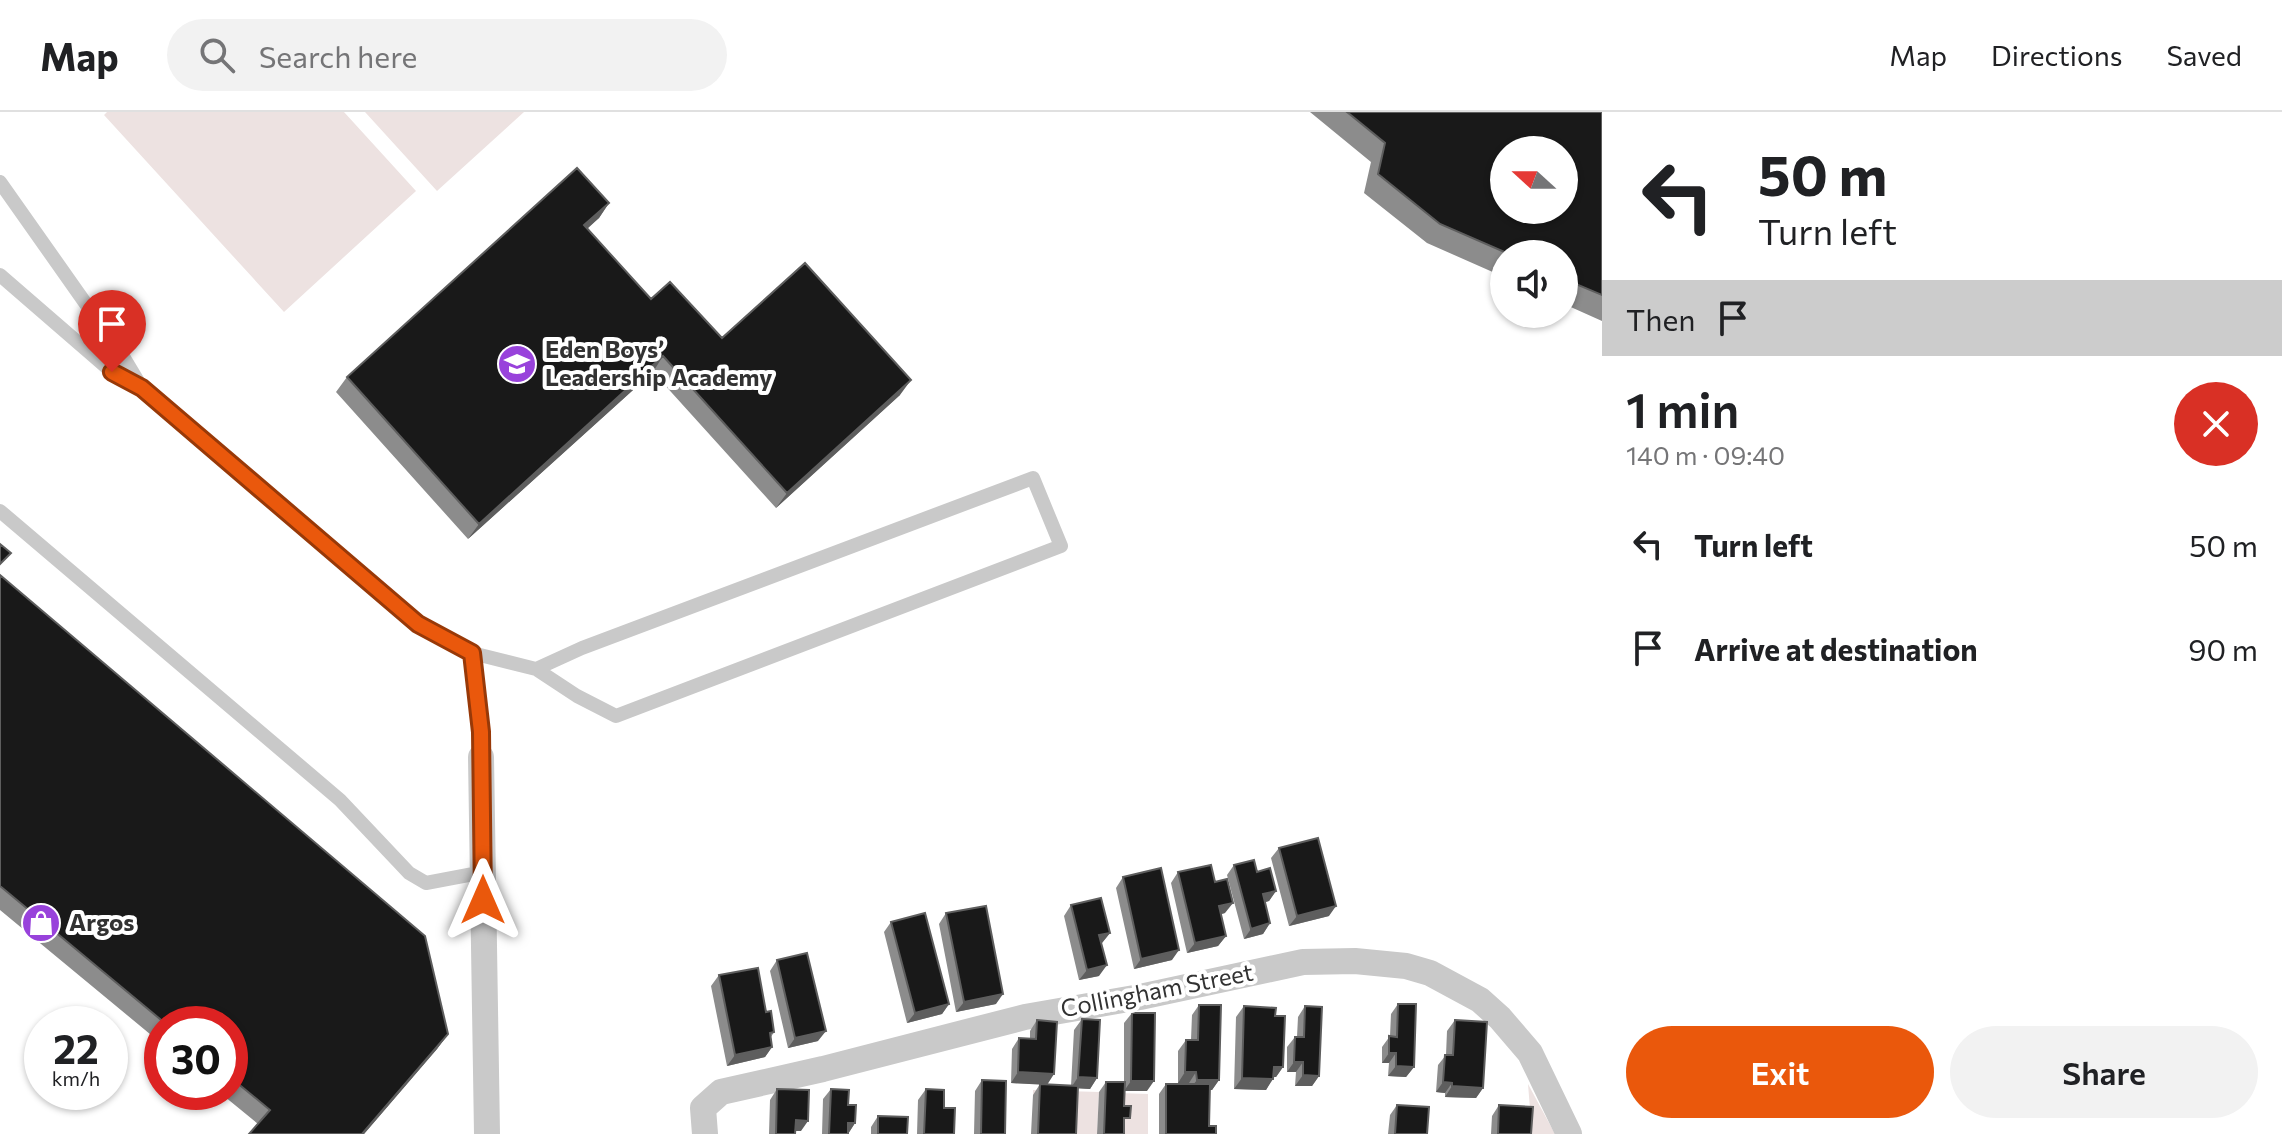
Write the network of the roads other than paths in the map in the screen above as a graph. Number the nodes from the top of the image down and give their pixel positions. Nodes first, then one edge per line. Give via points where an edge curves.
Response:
1 (0, 182) edge
2 (0, 275) edge
3 (142, 388) junction
4 (0, 511) edge
5 (472, 653) junction
6 (536, 669) junction
7 (481, 757) joint
8 (484, 872) junction
9 (487, 1134) edge
10 (705, 1134) edge
11 (1569, 1134) edge

1 - 3 lane
2 - 3 lane via 112,372
3 - 5 lane via 418,624
4 - 8 lane via 340,800 409,873 426,883
5 - 6 lane
5 - 7 lane
6 - 6 lane via 1033,478 1061,546 616,716
7 - 8 street
8 - 9 street
10 - 11 street, Collingham Street via 703,1108 721,1092 1025,1017 1303,962 1355,961 1430,973 1480,1000 1530,1053

